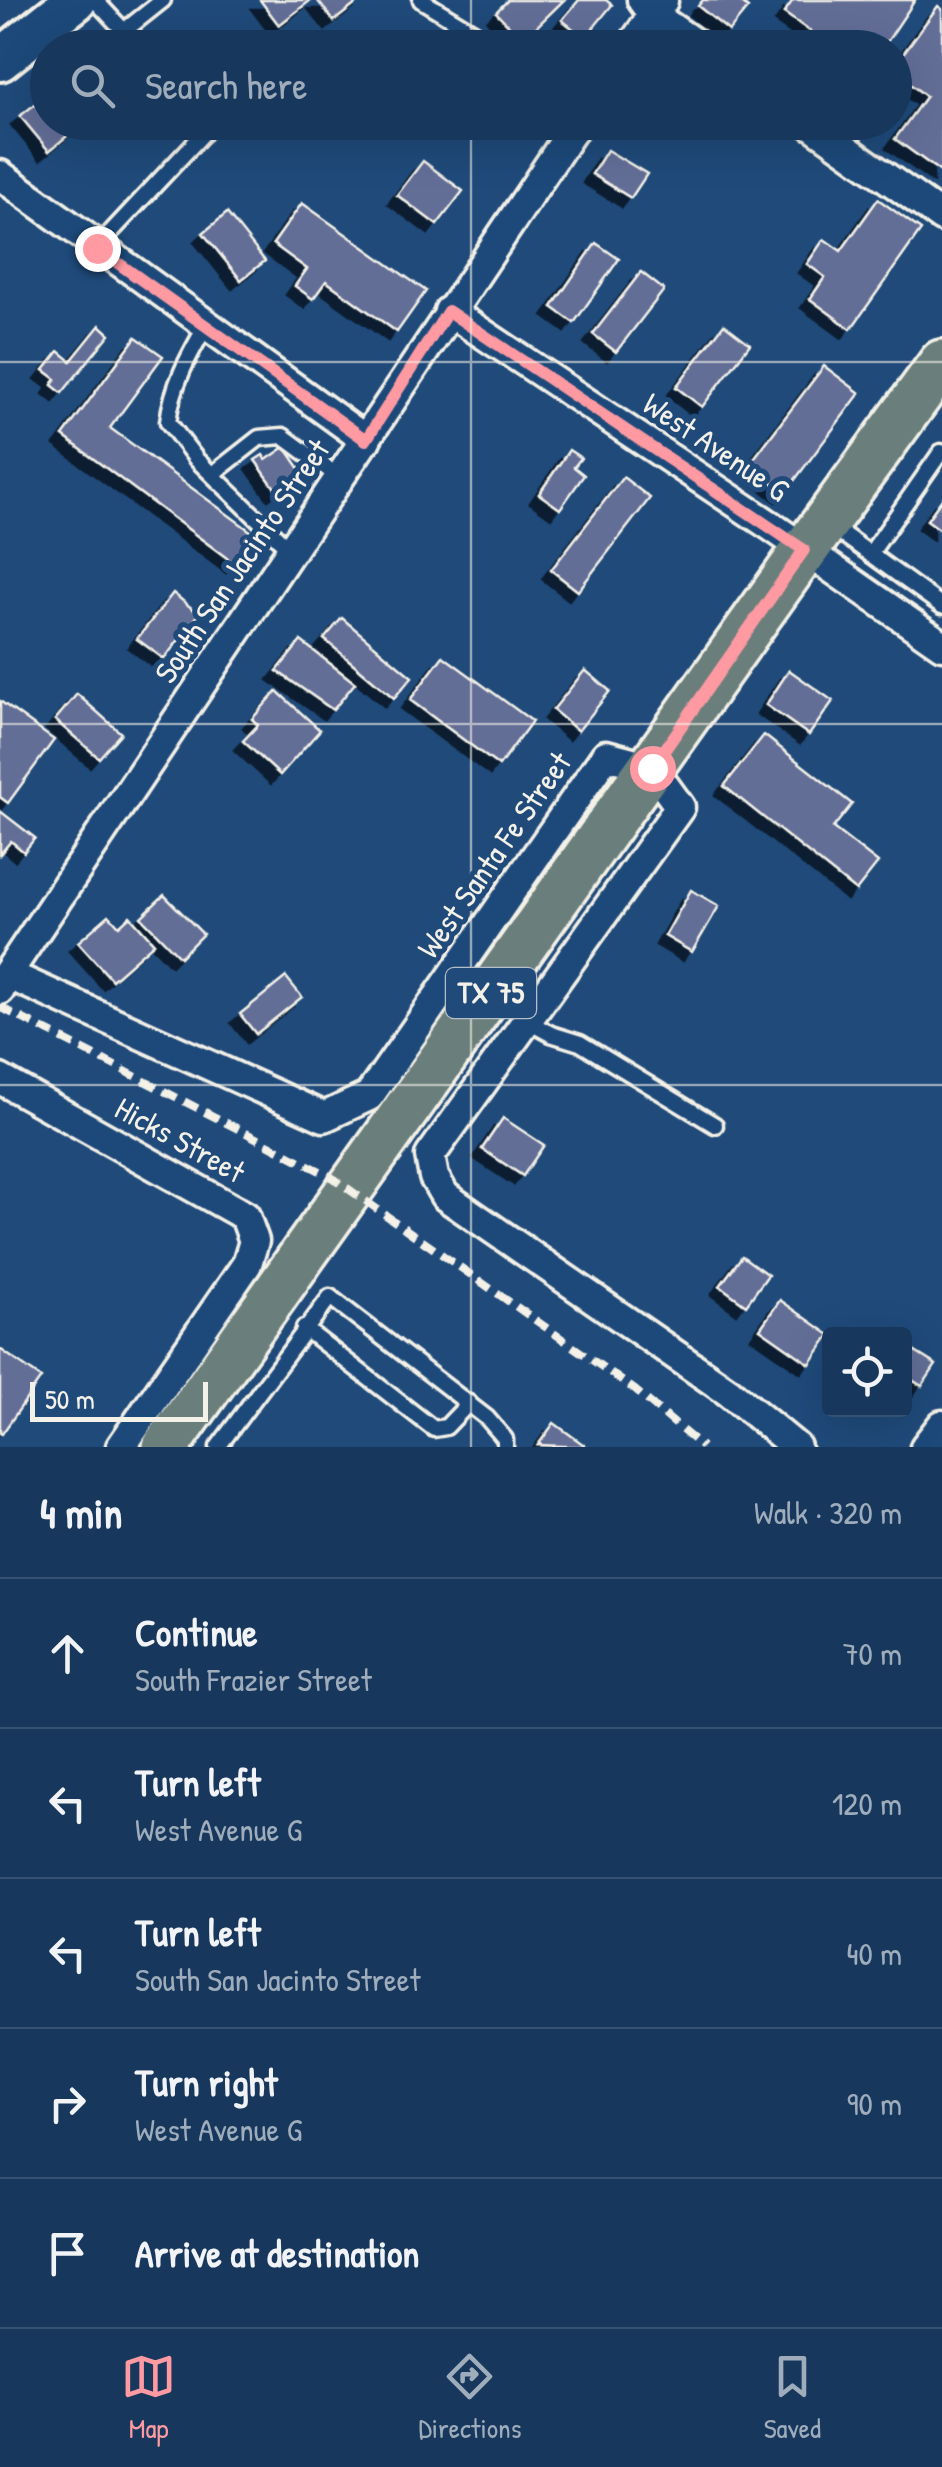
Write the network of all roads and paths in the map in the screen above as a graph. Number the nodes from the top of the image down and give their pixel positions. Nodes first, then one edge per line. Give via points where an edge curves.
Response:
1 (76, 0) edge
2 (94, 0) edge
3 (164, 0) edge
4 (420, 0) edge
5 (653, 5) edge
6 (38, 30) edge
7 (122, 30) edge
8 (126, 30) edge
9 (470, 30) edge
10 (640, 30) edge
11 (680, 30) edge
12 (30, 36) edge
13 (0, 60) edge
14 (197, 140) edge
15 (566, 140) edge
16 (834, 140) edge
17 (0, 176) edge
18 (942, 216) edge
19 (97, 248) junction
20 (448, 311) junction
21 (206, 326) junction
22 (942, 364) edge
23 (366, 440) junction
24 (940, 452) edge
25 (213, 474) junction
26 (340, 478) junction
27 (815, 536) junction
28 (291, 551) junction
29 (870, 554) junction
30 (942, 606) edge
31 (942, 644) edge
32 (652, 768) junction
33 (4, 982) edge
34 (527, 1021) junction
35 (0, 1079) edge
36 (715, 1124) dead end
37 (304, 1328) junction
38 (469, 1403) junction
39 (942, 1425) edge
40 (122, 1447) edge
41 (166, 1447) edge
42 (218, 1447) edge
43 (505, 1447) edge
44 (796, 1447) edge
45 (926, 1447) edge

1 - 6 street
2 - 7 lane
3 - 8 lane
4 - 9 lane
5 - 10 street
5 - 11 street
12 - 13 street
14 - 19 lane
15 - 20 street, South San Jacinto Street
16 - 18 street
17 - 19 street
19 - 21 street
20 - 23 street, South San Jacinto Street
20 - 27 street, West Avenue G
21 - 23 street
21 - 25 lane via 183,364 168,422
22 - 27 main road, TX 75
23 - 26 street, South San Jacinto Street
24 - 29 lane
25 - 26 lane via 259,438 283,436
25 - 28 lane
26 - 28 street, South San Jacinto Street
27 - 29 lane
27 - 31 street, West Avenue G
27 - 32 main road, TX 75
28 - 33 street, South San Jacinto Street
29 - 30 lane
32 - 33 street, West Santa Fe Street via 606,755 369,1096 324,1117
32 - 34 street via 680,807
32 - 41 main road, TX 75
34 - 36 lane via 580,1043
34 - 44 street via 430,1156 445,1196 729,1392
35 - 40 street, Hicks Street via 245,1216 254,1241 247,1264
37 - 38 lane via 434,1428 446,1427
37 - 38 lane via 330,1296
37 - 42 lane
38 - 43 lane via 505,1439
39 - 45 street

